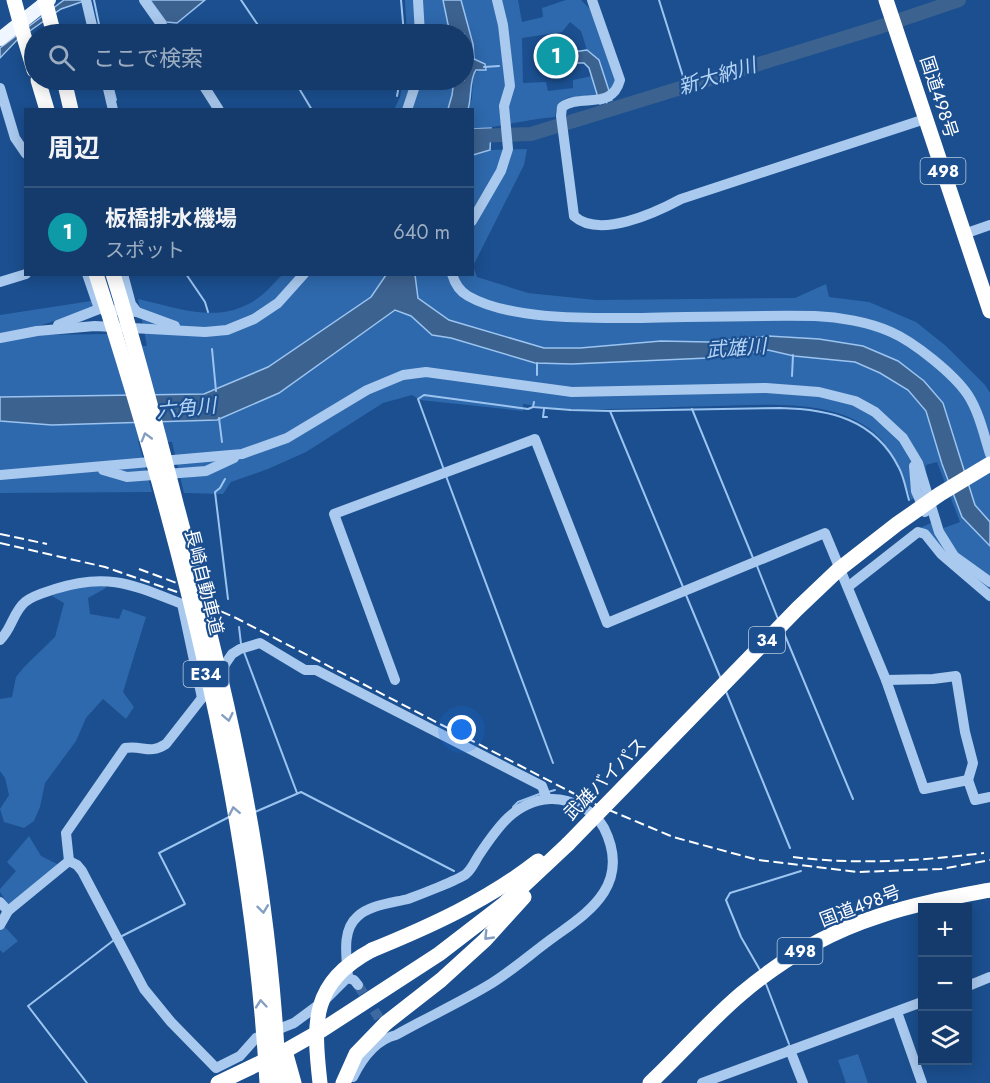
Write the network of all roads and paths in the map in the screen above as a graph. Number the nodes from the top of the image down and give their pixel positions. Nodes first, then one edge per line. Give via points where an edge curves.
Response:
1 (14, 0) edge
2 (47, 0) edge
3 (144, 0) edge
4 (418, 0) edge
5 (497, 0) edge
6 (592, 0) edge
7 (86, 2) edge
8 (888, 5) edge
9 (52, 24) edge
10 (92, 24) edge
11 (161, 24) edge
12 (419, 24) edge
13 (24, 36) edge
14 (0, 39) edge
15 (0, 88) edge
16 (67, 90) edge
17 (109, 90) edge
18 (206, 90) edge
19 (414, 90) edge
20 (71, 108) edge
21 (113, 108) edge
22 (218, 108) edge
23 (408, 108) edge
24 (925, 119) junction
25 (24, 151) edge
26 (474, 218) edge
27 (990, 225) edge
28 (964, 234) junction
29 (24, 275) edge
30 (88, 276) edge
31 (97, 276) edge
32 (114, 276) edge
33 (124, 276) edge
34 (302, 276) edge
35 (453, 276) edge
36 (0, 282) edge
37 (99, 309) junction
38 (990, 309) edge
39 (137, 312) junction
40 (37, 331) junction
41 (205, 332) junction
42 (0, 338) edge
43 (968, 395) junction
44 (990, 422) edge
45 (912, 454) junction
46 (990, 454) edge
47 (990, 464) edge
48 (0, 475) edge
49 (934, 542) junction
50 (954, 556) junction
51 (990, 582) edge
52 (849, 586) junction
53 (990, 596) edge
54 (0, 640) edge
55 (395, 680) dead end
56 (886, 680) junction
57 (202, 698) junction
58 (968, 780) junction
59 (990, 797) edge
60 (547, 799) junction
61 (565, 843) junction
62 (69, 861) junction
63 (990, 890) edge
64 (0, 902) edge
65 (8, 911) junction
66 (0, 925) edge
67 (990, 977) edge
68 (348, 978) junction
69 (358, 984) tunnel mouth
70 (972, 984) edge
71 (918, 1004) edge
72 (897, 1012) junction
73 (384, 1026) junction
74 (790, 1050) junction
75 (285, 1052) junction
76 (218, 1083) edge
77 (267, 1083) edge
78 (279, 1083) edge
79 (294, 1083) edge
80 (320, 1083) edge
81 (343, 1083) edge
82 (350, 1083) edge
83 (650, 1083) edge
84 (702, 1083) edge
85 (803, 1083) edge
86 (922, 1083) edge

1 - 13 highway, bridge
2 - 9 highway, bridge
2 - 14 main road
3 - 11 street
4 - 12 street
5 - 26 street via 510,86 504,106 508,149 501,171
6 - 24 street via 620,81 613,95 569,102 562,107 574,216 588,225 654,213 681,199
7 - 10 street
8 - 24 highway, 国道498号 / 498
15 - 25 street via 15,138
16 - 20 highway
17 - 21 street
18 - 22 street
19 - 23 street
24 - 28 highway, 国道498号 / 498
27 - 28 street
28 - 38 highway, 国道498号 / 498
29 - 36 street
30 - 37 street
77 -> 31 highway, 長崎自動車道 / E34, bridge via 250,904 219,734 161,489
32 -> 78 highway, 長崎自動車道 / E34, bridge via 199,590 231,731 263,904
33 - 39 street
34 - 41 street via 278,303 254,319 227,330
35 - 43 street via 466,295 486,304 547,315 818,316 861,323 890,331 915,346
37 - 39 street
37 - 40 street
39 - 41 street via 166,324
40 - 41 street via 95,326
40 - 42 street
43 - 44 street
43 - 46 street
45 - 48 street via 903,438 875,412 855,401 819,392 766,388 572,392 426,372 403,375 367,390 287,438 242,454
45 - 49 street via 916,491
45 - 50 street via 939,532
47 - 61 highway, 武雄バイパス / 34, bridge via 940,494 838,570
49 - 50 street
49 - 52 street via 918,532
49 - 53 street via 941,554
50 - 51 street
52 - 55 street via 825,533 607,623 535,439 334,514
52 - 56 street
54 - 57 street via 18,609 36,596 68,585 109,580 127,583 182,604
56 - 58 street via 924,789
56 - 58 street via 956,676 973,763
57 - 60 street via 232,654 260,643 305,670 316,670 542,786
57 - 62 street via 166,744 150,751 125,748 66,833
58 - 59 street via 975,800
60 - 68 street via 521,807 505,819 466,874 357,917 347,939
60 - 73 street via 568,800 600,821 611,842 613,862 604,892 586,914 493,982 396,1035
61 -> 73 highway via 546,872 485,940
61 - 75 highway, 武雄バイパス / 34 via 504,904 439,954
61 - 80 highway, bridge via 480,899 424,929 372,950 345,967 321,1001 316,1026
62 - 65 street
62 - 68 street via 82,871 144,989 216,1068 240,1056 256,1038 294,1023
63 - 83 highway, 国道498号 / 498 via 878,916 799,952 739,996
64 - 65 street
65 - 66 street
67 - 70 street
68 - 69 street
71 - 72 street
72 - 74 street
72 - 86 street
73 - 81 highway, bridge via 356,1054
73 - 82 street
74 - 84 street
74 - 85 street
75 - 76 highway, 武雄バイパス / 34
75 - 79 highway

